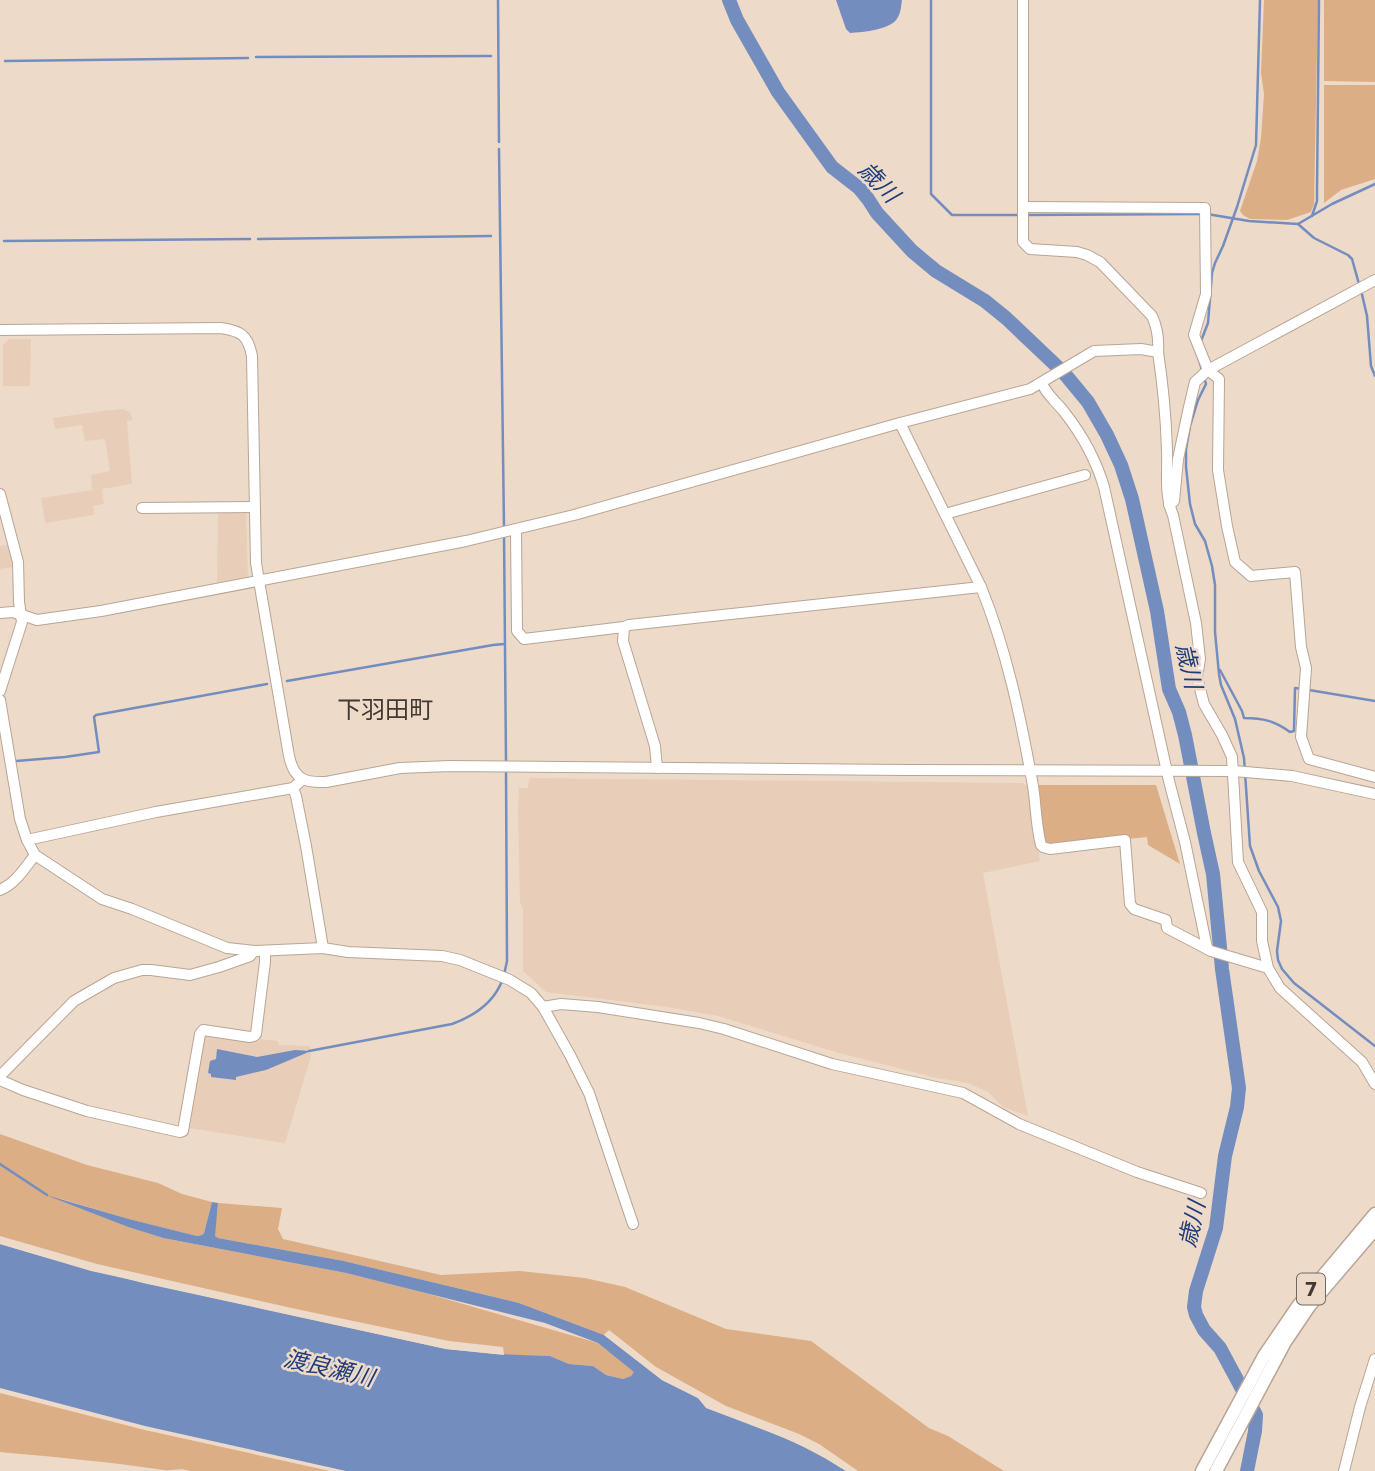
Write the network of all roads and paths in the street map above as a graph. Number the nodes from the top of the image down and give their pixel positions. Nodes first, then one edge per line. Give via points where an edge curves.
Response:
1 (1023, 0) edge
2 (1023, 207) junction
3 (1375, 280) edge
4 (0, 330) edge
5 (1158, 352) junction
6 (1205, 374) junction
7 (1046, 380) junction
8 (900, 423) junction
9 (1085, 475) dead end
10 (0, 494) edge
11 (1169, 506) junction
12 (254, 507) junction
13 (142, 508) dead end
14 (945, 514) junction
15 (508, 532) junction
16 (258, 581) junction
17 (981, 587) junction
18 (0, 613) edge
19 (22, 614) junction
20 (624, 628) junction
21 (0, 691) edge
22 (0, 700) edge
23 (4, 743) edge
24 (657, 768) junction
25 (1029, 770) junction
26 (1169, 771) junction
27 (1232, 771) junction
28 (1375, 777) edge
29 (302, 780) junction
30 (293, 788) junction
31 (1375, 794) edge
32 (27, 840) junction
33 (35, 855) junction
34 (0, 890) edge
35 (323, 948) junction
36 (1209, 950) junction
37 (259, 951) junction
38 (1268, 968) junction
39 (542, 1007) junction
40 (0, 1078) edge
41 (1375, 1084) edge
42 (1201, 1193) dead end
43 (1375, 1214) edge
44 (633, 1224) dead end
45 (1375, 1229) edge
46 (1375, 1359) edge
47 (1259, 1377) junction
48 (1202, 1471) edge
49 (1216, 1471) edge
50 (1344, 1471) edge

1 - 2 street
2 - 5 street via 1023,242 1030,249 1077,252 1100,262 1152,316
2 - 6 street via 1206,208 1206,294 1194,335
3 - 6 street
4 - 12 street via 222,328 245,336 252,356
5 - 7 street via 1094,351
5 - 11 street
6 - 11 street via 1195,383 1174,501
6 - 28 street via 1219,379 1218,470 1235,562 1251,576 1295,572 1306,668 1301,737 1309,759
7 - 8 street via 1030,389
7 - 26 street via 1044,389 1082,435 1099,471
8 - 14 street
8 - 15 street
9 - 14 street
10 - 19 street via 18,562
11 - 27 street via 1196,623 1197,677 1204,704 1232,757
12 - 13 street
12 - 16 street
14 - 17 street
15 - 16 street
15 - 20 street via 517,631 524,639
16 - 19 street via 37,620
16 - 29 street via 289,756
17 - 20 street via 636,623
17 - 25 street via 1011,678
18 - 19 street
19 - 21 street
20 - 24 street via 623,642 655,746
22 - 23 street
23 - 32 street
24 - 25 street
24 - 29 street via 411,767 326,782
25 - 26 street
25 - 36 street via 1043,847 1125,840 1130,904 1166,920 1167,928
26 - 27 street
26 - 36 street
27 - 31 street via 1292,776
27 - 38 street via 1238,862 1262,912
29 - 30 street
30 - 32 street
30 - 35 street
32 - 33 street
33 - 34 street via 16,880
33 - 37 street via 102,899 227,947
35 - 37 street
35 - 39 street via 460,960 510,980 531,993
36 - 38 street
37 - 40 street via 191,975 142,970 114,978 74,1002
37 - 40 street via 265,962 256,1034 203,1030 183,1131 87,1111
38 - 41 street via 1280,989 1362,1062
39 - 42 street via 598,1007 699,1023 832,1064 963,1093 1019,1124
39 - 44 street via 589,1093
43 - 47 main road, 7 via 1304,1298
45 - 47 main road, 7 via 1310,1305
46 - 50 street
47 - 48 main road, 7
47 - 49 main road, 7

